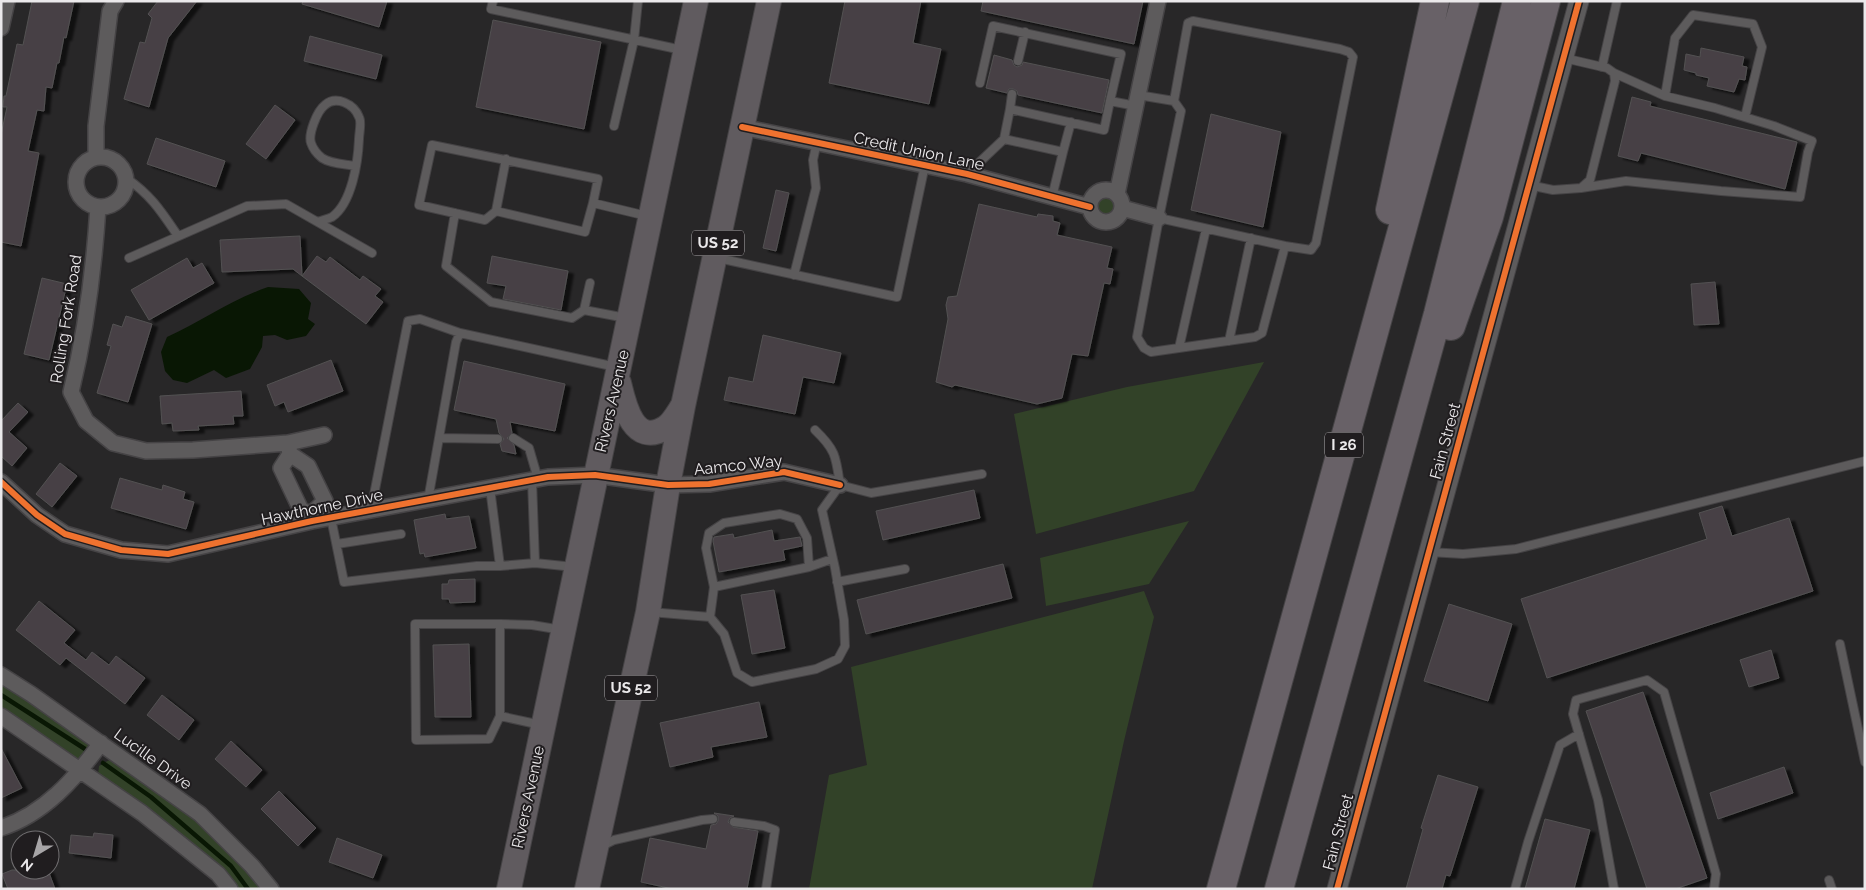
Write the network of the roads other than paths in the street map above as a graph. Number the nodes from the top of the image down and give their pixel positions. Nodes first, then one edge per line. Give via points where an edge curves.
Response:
1 (6, 1) edge
2 (116, 1) edge
3 (493, 1) edge
4 (638, 1) edge
5 (696, 1) edge
6 (1158, 1) edge
7 (1435, 1) edge
8 (1465, 1) edge
9 (1517, 1) edge
10 (1546, 1) edge
11 (1579, 1) edge
12 (1617, 1) edge
13 (766, 7) edge
14 (1, 28) edge
15 (1025, 32) junction
16 (634, 40) junction
17 (686, 51) junction
18 (1563, 58) junction
19 (1018, 61) dead end
20 (1602, 66) junction
21 (1614, 73) junction
22 (980, 83) dead end
23 (1012, 94) dead end
24 (1665, 96) junction
25 (1110, 101) junction
26 (1137, 101) junction
27 (1174, 101) junction
28 (1010, 109) junction
29 (1745, 117) junction
30 (1071, 122) junction
31 (614, 126) dead end
32 (742, 127) junction
33 (1004, 139) junction
34 (817, 142) junction
35 (1063, 152) junction
36 (96, 157) junction
37 (506, 159) junction
38 (925, 165) junction
39 (355, 166) junction
40 (967, 174) junction
41 (126, 178) junction
42 (1529, 185) junction
43 (1581, 188) junction
44 (1117, 194) junction
45 (1052, 197) junction
46 (593, 203) junction
47 (1090, 206) junction
48 (98, 207) junction
49 (1122, 208) junction
50 (496, 211) junction
51 (455, 213) junction
52 (651, 217) junction
53 (1159, 218) junction
54 (318, 222) junction
55 (1206, 229) junction
56 (178, 236) junction
57 (1251, 238) junction
58 (1285, 246) junction
59 (372, 253) dead end
60 (129, 258) dead end
61 (715, 258) junction
62 (794, 275) junction
63 (590, 283) dead end
64 (584, 310) junction
65 (630, 319) junction
66 (460, 333) junction
67 (1229, 341) junction
68 (1178, 348) junction
69 (619, 373) junction
70 (683, 406) junction
71 (815, 430) dead end
72 (324, 435) dead end
73 (439, 438) junction
74 (513, 438) dead end
75 (498, 439) dead end
76 (289, 448) junction
77 (1865, 461) edge
78 (1397, 463) junction
79 (1338, 466) junction
80 (982, 474) dead end
81 (595, 475) junction
82 (535, 479) junction
83 (1, 482) edge
84 (668, 485) junction
85 (840, 485) junction
86 (490, 488) junction
87 (428, 500) junction
88 (371, 510) junction
89 (312, 518) junction
90 (331, 518) junction
91 (400, 534) dead end
92 (337, 544) junction
93 (1429, 552) junction
94 (832, 559) junction
95 (535, 563) junction
96 (500, 566) junction
97 (809, 567) junction
98 (576, 568) junction
99 (905, 570) dead end
100 (837, 582) junction
101 (714, 587) junction
102 (648, 612) junction
103 (710, 617) junction
104 (500, 624) junction
105 (563, 630) junction
106 (1840, 644) dead end
107 (1, 675) edge
108 (1, 716) edge
109 (500, 716) junction
110 (543, 725) junction
111 (1579, 734) junction
112 (101, 743) junction
113 (1865, 762) edge
114 (81, 770) junction
115 (713, 819) dead end
116 (734, 822) dead end
117 (1, 828) edge
118 (596, 849) junction
119 (1829, 880) dead end
120 (230, 889) edge
121 (271, 889) edge
122 (509, 889) edge
123 (587, 889) edge
124 (766, 889) edge
125 (1221, 889) edge
126 (1279, 889) edge
127 (1336, 889) edge
128 (1515, 889) edge
129 (1614, 889) edge
130 (1714, 889) edge
131 (1832, 889) edge

1 - 14 street
2 - 36 street via 110,11 96,126
3 - 16 lane via 491,9
4 - 16 lane
5 - 17 main road, Rivers Avenue
6 - 26 street
7 - 79 highway via 1347,404
8 - 79 highway, I 26
9 - 78 highway via 1441,305
10 - 78 highway via 1468,280
11 - 18 street, Fain Street
12 - 20 lane
13 - 32 main road, US 52
15 - 19 lane
15 - 22 lane via 993,26
15 - 25 lane via 1121,54
16 - 17 lane
16 - 31 lane
17 - 52 main road, Rivers Avenue
18 - 20 lane
18 - 42 street, Fain Street
20 - 21 lane
21 - 24 lane
21 - 43 lane via 1615,80 1590,180
23 - 28 lane
24 - 29 lane
24 - 29 lane via 1675,38 1693,15 1752,24 1762,47
25 - 26 lane
25 - 30 lane via 1104,130
26 - 27 lane
26 - 44 street
27 - 53 lane via 1181,111
27 - 58 lane via 1188,23 1193,21 1340,49 1353,57 1316,243 1311,250
28 - 30 lane
28 - 33 lane
29 - 43 lane via 1812,141 1800,197 1626,181
30 - 35 lane
32 - 34 street, Credit Union Lane
32 - 61 main road, US 52
33 - 35 lane
33 - 40 lane
34 - 38 street, Credit Union Lane
34 - 62 lane via 813,160 816,188
35 - 45 lane
36 - 41 street via 118,164
36 - 48 street via 82,166 76,182 82,198
37 - 46 lane via 598,179
37 - 50 lane
37 - 51 lane via 432,145 419,205
38 - 40 street, Credit Union Lane
38 - 62 lane via 897,297
39 - 39 lane via 360,118 352,106 337,100 325,104 312,128 310,141 314,150 330,162
39 - 54 lane via 349,193 340,207 332,216
40 - 45 street, Credit Union Lane
41 - 48 street via 126,186 119,199
41 - 56 lane via 144,190
42 - 43 lane via 1554,190
42 - 93 street, Fain Street
44 - 47 street via 1107,189 1096,192
44 - 49 street
45 - 47 street, Credit Union Lane
46 - 50 lane via 585,232
46 - 52 lane
47 - 49 street via 1094,216 1103,222 1117,217
48 - 76 street, Rolling Fork Road via 94,269 71,392 86,421 113,443 146,451
49 - 53 street
50 - 51 lane via 485,220
51 - 64 lane via 446,266 491,302 572,318
52 - 65 main road, Rivers Avenue
53 - 55 lane
53 - 68 lane via 1137,337 1151,352
54 - 56 lane via 286,204 247,206
54 - 59 lane
55 - 57 lane
55 - 68 lane
56 - 60 lane
57 - 58 lane
57 - 67 lane
58 - 67 lane via 1262,333
61 - 62 lane
61 - 70 main road, US 52
63 - 64 lane
64 - 65 lane
65 - 69 main road, Rivers Avenue
66 - 69 lane
66 - 73 lane
66 - 88 lane via 420,319 408,321
67 - 68 lane
69 - 70 main road via 628,416 639,429 650,433 666,428
69 - 81 main road, Rivers Avenue
70 - 84 main road, US 52
71 - 85 lane via 829,444 836,460
72 - 76 street, Rolling Fork Road
73 - 75 lane
73 - 87 lane
74 - 82 lane via 529,448
76 - 89 street via 281,468 301,510
76 - 89 street via 308,466 325,501
77 - 93 lane via 1516,549 1463,554
78 - 126 highway
79 - 125 highway, I 26
80 - 85 lane via 871,493
81 - 82 street, Hawthorne Drive
81 - 84 street, Hawthorne Drive
81 - 98 main road, Rivers Avenue
82 - 86 street, Hawthorne Drive
82 - 95 lane
83 - 89 street, Hawthorne Drive via 37,515 65,534 121,550 168,554
84 - 85 street, Aamco Way via 709,484 784,472
84 - 102 main road, US 52
85 - 94 lane via 822,510
86 - 87 street, Hawthorne Drive
86 - 96 lane
87 - 88 street, Hawthorne Drive
88 - 90 street, Hawthorne Drive
89 - 90 street, Hawthorne Drive
90 - 92 lane
91 - 92 lane
92 - 96 lane via 344,582
93 - 127 street, Fain Street
94 - 97 lane
94 - 100 lane
95 - 96 lane
95 - 98 lane
97 - 101 lane
97 - 101 lane via 807,538 797,519 780,514 724,523 708,533 706,548
98 - 105 main road, Rivers Avenue
99 - 100 lane
100 - 103 lane via 845,646 838,659 816,669 752,682 737,673 724,634
101 - 103 lane
102 - 103 lane
102 - 118 main road, US 52
104 - 105 lane
104 - 109 lane
104 - 109 lane via 415,624 416,740 489,740
105 - 110 main road, Rivers Avenue
106 - 113 lane
107 - 112 street, Lucille Drive
108 - 114 street
109 - 110 lane
110 - 122 main road, Rivers Avenue
111 - 128 lane via 1560,745
111 - 129 lane via 1598,800
111 - 130 lane via 1573,714 1576,700 1647,680 1664,692 1716,874
112 - 114 street
112 - 121 street, Lucille Drive via 200,814
114 - 117 street via 49,802 17,823
114 - 120 street via 142,813 218,874
115 - 118 lane via 614,840
116 - 124 lane via 775,830
118 - 123 main road, US 52
119 - 131 lane

